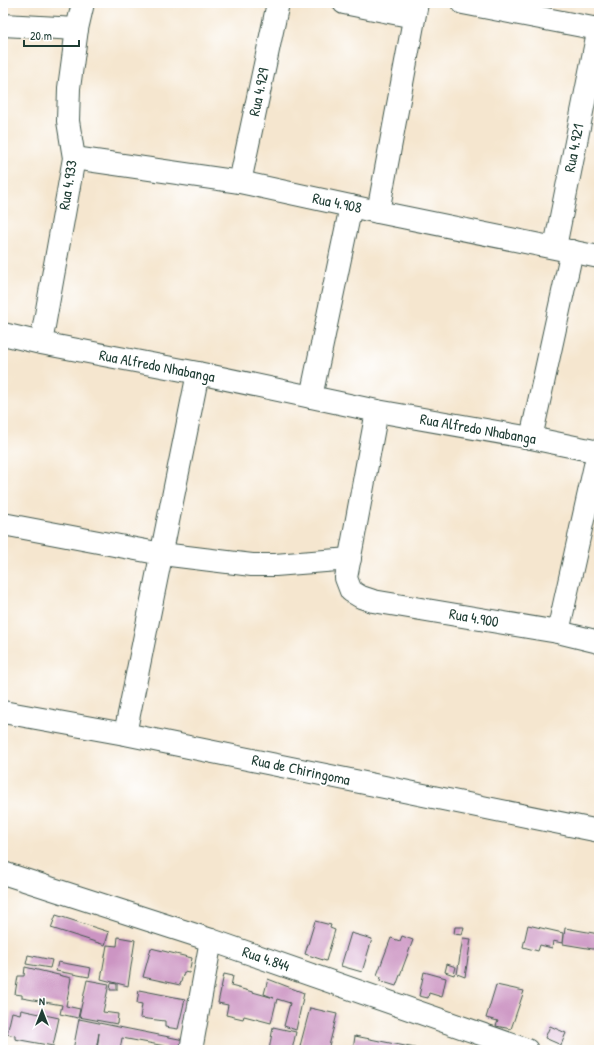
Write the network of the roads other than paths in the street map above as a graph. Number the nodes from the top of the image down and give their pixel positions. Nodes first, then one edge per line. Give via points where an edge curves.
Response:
1 (83, 3) edge
2 (278, 3) edge
3 (344, 3) edge
4 (463, 3) edge
5 (415, 10) edge
6 (3, 25) edge
7 (599, 28) edge
8 (77, 29) junction
9 (592, 96) edge
10 (74, 158) junction
11 (240, 182) junction
12 (351, 206) junction
13 (378, 212) junction
14 (563, 249) junction
15 (599, 257) edge
16 (3, 334) edge
17 (41, 343) junction
18 (198, 373) junction
19 (311, 397) junction
20 (377, 411) junction
21 (531, 438) junction
22 (599, 452) edge
23 (3, 524) edge
24 (162, 554) junction
25 (350, 559) junction
26 (558, 632) junction
27 (599, 642) edge
28 (3, 712) edge
29 (125, 734) junction
30 (599, 831) edge
31 (3, 873) edge
32 (211, 940) junction
33 (514, 1048) edge
34 (191, 1050) edge

1 - 8 street, Rua 4.933
2 - 11 street, Rua 4.929
3 - 5 street
4 - 7 street
5 - 13 street
6 - 8 street
7 - 9 street, Rua 4.921
8 - 10 street, Rua 4.933 via 69,88 68,121
9 - 14 street, Rua 4.921
10 - 11 street, Rua 4.908
10 - 17 street, Rua 4.933
11 - 12 street, Rua 4.908
12 - 13 street, Rua 4.908
12 - 19 street
13 - 14 street, Rua 4.908
14 - 15 street, Rua 4.908
14 - 21 street, Rua 4.921
16 - 17 street, Rua Alfredo Nhabanga
17 - 18 street, Rua Alfredo Nhabanga
18 - 19 street, Rua Alfredo Nhabanga
18 - 24 street
19 - 20 street, Rua Alfredo Nhabanga
20 - 21 street, Rua Alfredo Nhabanga
20 - 25 street
21 - 22 street, Rua Alfredo Nhabanga
22 - 26 street
23 - 24 street
24 - 25 street via 252,565
24 - 29 street
25 - 26 street, Rua 4.900 via 346,578 351,591 361,597
26 - 27 street, Rua 4.900
28 - 29 street, Rua de Chiringoma
29 - 30 street, Rua de Chiringoma
31 - 32 street, Rua 4.844
32 - 33 street, Rua 4.844
32 - 34 street

